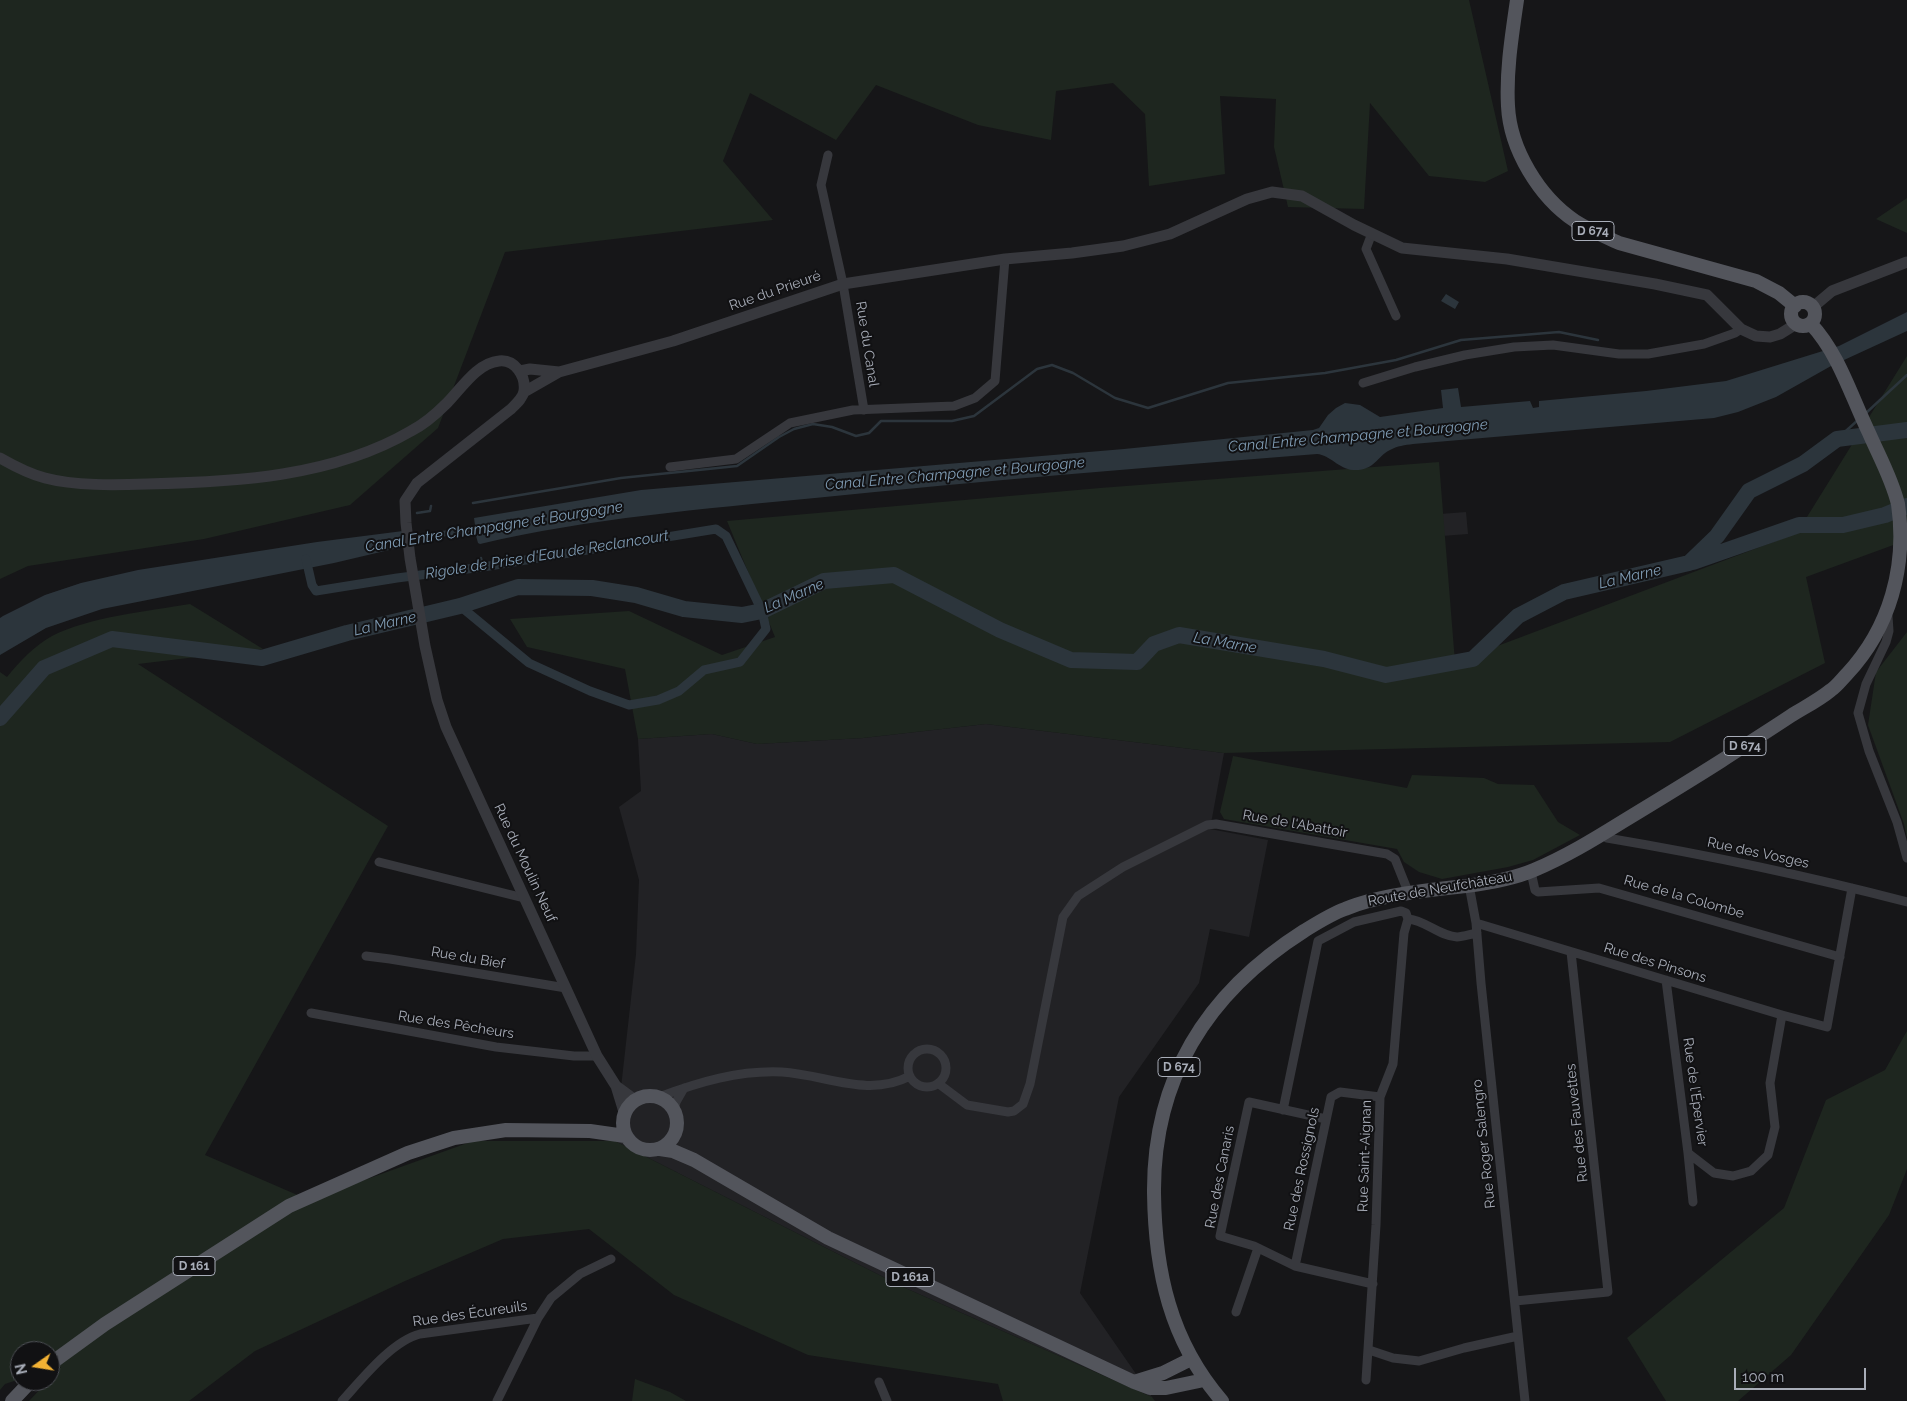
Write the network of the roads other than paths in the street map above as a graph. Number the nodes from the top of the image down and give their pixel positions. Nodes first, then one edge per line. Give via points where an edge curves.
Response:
1 (1517, 0) edge
2 (828, 155) dead end
3 (1372, 234) junction
4 (1006, 259) junction
5 (1907, 262) edge
6 (843, 284) junction
7 (1795, 306) junction
8 (1813, 306) junction
9 (1396, 316) dead end
10 (1796, 324) junction
11 (1811, 324) junction
12 (1741, 329) junction
13 (520, 371) junction
14 (559, 372) junction
15 (1364, 383) dead end
16 (524, 392) junction
17 (864, 410) junction
18 (0, 458) edge
19 (670, 466) dead end
20 (1905, 543) edge
21 (415, 583) joint
22 (1888, 616) junction
23 (1604, 834) junction
24 (1907, 858) edge
25 (379, 862) dead end
26 (1531, 872) junction
27 (1468, 885) junction
28 (1852, 888) junction
29 (1408, 894) junction
30 (524, 898) junction
31 (1907, 902) edge
32 (1408, 919) junction
33 (1476, 923) junction
34 (1477, 933) junction
35 (1571, 952) junction
36 (366, 956) dead end
37 (1840, 957) junction
38 (1666, 980) junction
39 (566, 988) junction
40 (311, 1013) dead end
41 (1782, 1015) junction
42 (597, 1056) junction
43 (910, 1076) junction
44 (939, 1084) junction
45 (616, 1086) junction
46 (684, 1088) junction
47 (659, 1097) junction
48 (1380, 1097) junction
49 (635, 1100) junction
50 (1283, 1110) junction
51 (674, 1111) junction
52 (623, 1117) junction
53 (1326, 1119) junction
54 (590, 1131) junction
55 (675, 1134) junction
56 (625, 1136) junction
57 (660, 1149) junction
58 (1688, 1153) junction
59 (694, 1160) junction
60 (1693, 1202) dead end
61 (1258, 1248) junction
62 (611, 1258) dead end
63 (1295, 1266) junction
64 (1373, 1284) junction
65 (1515, 1301) junction
66 (1236, 1312) dead end
67 (538, 1318) junction
68 (1518, 1336) junction
69 (1369, 1350) junction
70 (60, 1357) edge
71 (1191, 1359) junction
72 (1204, 1380) junction
73 (1366, 1380) dead end
74 (879, 1382) dead end
75 (1134, 1382) junction
76 (22, 1391) edge
77 (12, 1401) edge
78 (342, 1401) edge
79 (497, 1401) edge
80 (887, 1401) edge
81 (1222, 1401) edge
82 (1525, 1401) edge

1 - 7 main road, D 674 via 1508,73 1510,123 1531,174 1560,210 1619,243 1756,281
2 - 6 street, Rue du Canal via 821,185
3 - 4 street, Rue du Prieuré via 1302,196 1272,192 1247,199 1170,234 1123,246
3 - 9 street via 1366,249
3 - 12 street, Rue du Prieuré via 1402,248 1508,259 1707,295
4 - 6 street, Rue du Prieuré
4 - 17 street via 995,381 975,398 954,406
5 - 8 street via 1832,291
6 - 14 street, Rue du Prieuré via 673,341
6 - 17 street, Rue du Canal
7 - 8 main road via 1802,302
7 - 10 main road via 1791,313
8 - 11 main road via 1816,314
10 - 11 main road
10 - 12 street via 1770,337 1756,336
11 - 20 main road, D 674 via 1840,367 1893,485
12 - 15 street via 1704,344 1648,354 1619,354 1553,345 1514,347 1465,355
13 - 14 street, Rue du Prieuré
13 - 16 street
13 - 18 street, Rue du Prieuré via 503,360 491,362 429,420 408,434 364,454 267,476 119,484 46,479
14 - 16 street, Rue du Prieuré
16 - 21 street, Rue du Prieuré via 511,409 417,483 406,501 406,525
17 - 19 street via 790,423 736,459
20 - 22 main road, D 674 via 1897,592
21 - 30 street, Rue du Moulin Neuf via 425,646 446,727
22 - 23 main road, D 674 via 1858,662 1833,689
22 - 24 street via 1886,642 1866,684 1858,713
23 - 26 main road, Route de Neufchâteau / D 674
23 - 28 street, Rue des Vosges via 1607,838 1672,848
25 - 30 street
26 - 27 main road, Route de Neufchâteau / D 674
26 - 37 street, Rue de la Colombe via 1538,892 1600,888
27 - 29 main road, Route de Neufchâteau / D 674
27 - 33 street, Rue Roger Salengro
28 - 31 street, Rue des Vosges
28 - 37 street
29 - 44 street, Rue de l'Abattoir via 1395,859 1387,854 1207,825 1123,867 1078,896 1063,917 1030,1084 1020,1108 1008,1112 967,1105
29 - 71 main road, Route de Neufchâteau / D 674 via 1345,909 1280,947 1219,1002 1179,1065 1159,1131 1154,1215 1168,1303
30 - 39 street, Rue du Moulin Neuf
32 - 34 street via 1457,937
32 - 48 street, Rue Saint-Aignan via 1401,958 1393,1064
32 - 50 street via 1401,911 1354,922 1318,941
33 - 34 street, Rue Roger Salengro
33 - 35 street, Rue des Pinsons
34 - 65 street, Rue Roger Salengro
35 - 38 street, Rue des Pinsons
35 - 65 street, Rue des Fauvettes via 1608,1292
36 - 39 street, Rue du Bief
37 - 41 street, Rue des Pinsons via 1827,1027
38 - 41 street, Rue des Pinsons
38 - 58 street, Rue de l'Épervier
39 - 42 street, Rue du Moulin Neuf
40 - 42 street, Rue des Pêcheurs via 496,1047
41 - 58 street, Rue de l'Épervier via 1770,1083 1774,1126 1768,1155 1751,1171 1733,1176 1714,1173
42 - 45 street, Rue du Moulin Neuf
43 - 44 street via 922,1086
43 - 44 street via 912,1058 921,1050 933,1050 946,1064 944,1078
43 - 46 street via 878,1086 862,1086 822,1077 759,1072 712,1079
45 - 49 street, Rue du Moulin Neuf
45 - 52 street, Rue du Moulin Neuf
46 - 47 street
46 - 51 street
47 - 49 main road via 651,1095
47 - 51 main road
48 - 53 street, Rue des Rossignols via 1340,1092 1331,1097
48 - 64 street, Rue Saint-Aignan
49 - 52 main road
50 - 53 street, Rue des Canaris
50 - 61 street, Rue des Canaris via 1249,1102 1220,1236
51 - 55 main road via 677,1118
52 - 54 main road
52 - 56 main road
53 - 63 street, Rue des Rossignols
54 - 56 main road, D 161
54 - 70 main road, D 161 via 531,1129 473,1134 386,1162 289,1206 105,1324
55 - 57 main road
55 - 59 main road, D 161a
56 - 57 main road via 644,1150
57 - 59 main road, D 161a
58 - 60 street
59 - 75 main road, D 161a via 828,1238
61 - 63 street, Rue des Canaris
61 - 66 street
62 - 67 street via 568,1283 551,1298
63 - 64 street, Rue des Canaris
64 - 69 street, Rue Saint-Aignan
65 - 68 street, Rue Roger Salengro
67 - 78 street, Rue des Écureuils via 407,1338 394,1347
67 - 79 street
68 - 69 street via 1419,1361 1393,1358
68 - 82 street, Rue Roger Salengro
69 - 73 street, Rue Saint-Aignan
71 - 72 main road, D 674
71 - 75 main road via 1163,1373
72 - 75 main road, D 161a via 1166,1388 1150,1388
72 - 81 main road, D 674
74 - 80 street
76 - 77 main road

